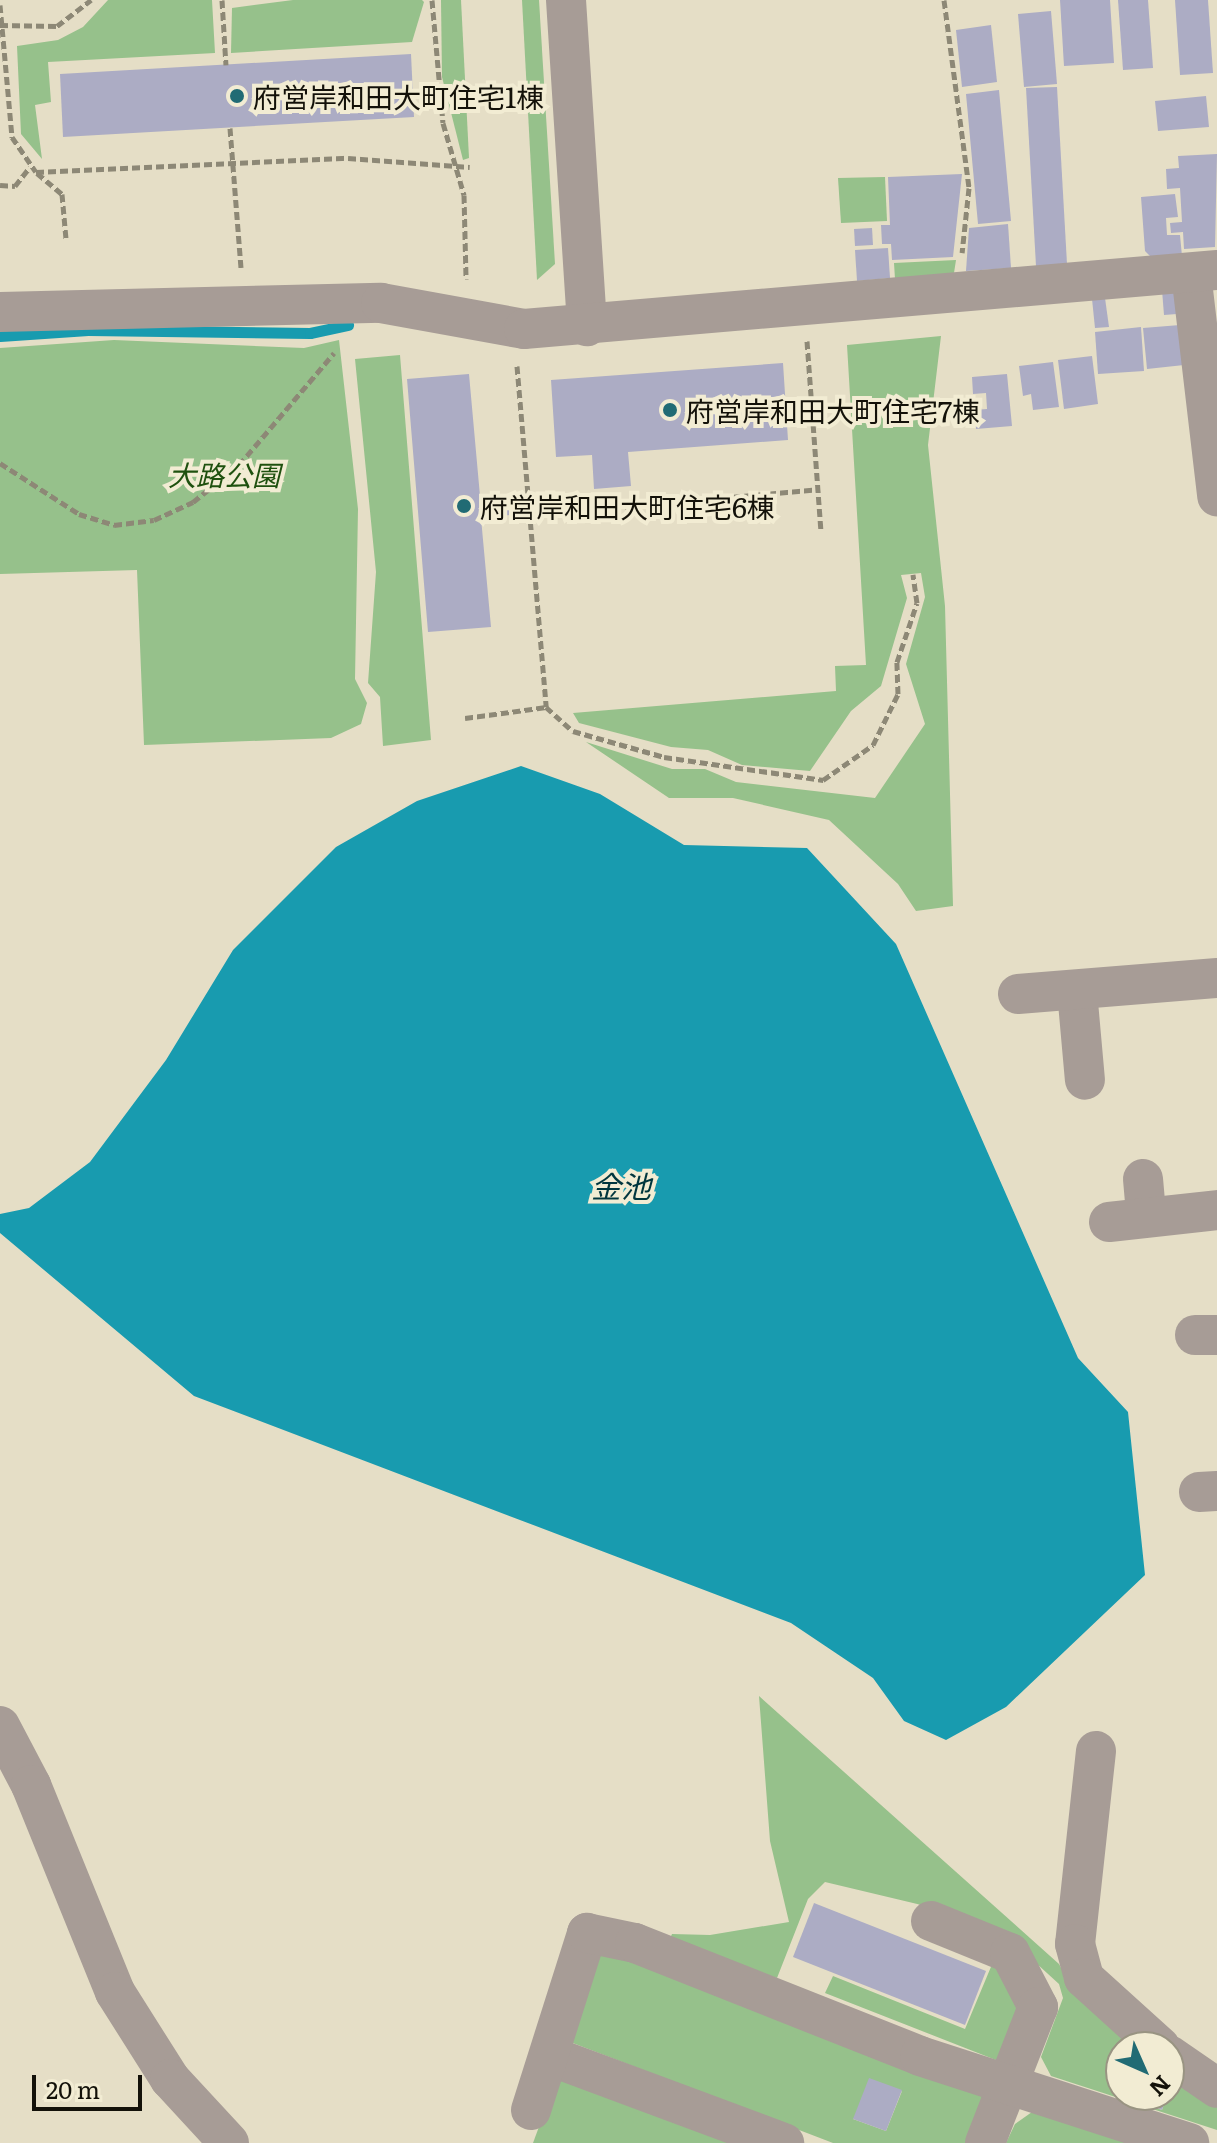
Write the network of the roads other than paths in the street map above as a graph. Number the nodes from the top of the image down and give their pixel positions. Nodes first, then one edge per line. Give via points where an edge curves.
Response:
1 (566, 0) edge
2 (1204, 271) edge
3 (0, 312) edge
4 (587, 326) junction
5 (1217, 496) edge
6 (1217, 978) edge
7 (1077, 991) junction
8 (1018, 994) dead end
9 (1085, 1080) dead end
10 (1133, 1206) dead end
11 (1217, 1210) edge
12 (0, 1726) edge
13 (1096, 1751) dead end
14 (931, 1921) dead end
15 (1142, 2031) edge
16 (550, 2056) junction
17 (1185, 2066) edge
18 (1008, 2084) junction
19 (1217, 2088) edge
20 (531, 2110) dead end
21 (229, 2143) edge
22 (784, 2143) edge
23 (985, 2143) edge
24 (1189, 2143) edge

1 - 4 street
2 - 4 street
2 - 5 street
3 - 4 street via 381,303 524,329
6 - 7 street
7 - 8 street
7 - 9 street
10 - 11 street
12 - 21 street via 43,1811 115,1992 170,2079
13 - 15 street via 1075,1944 1084,1978
14 - 18 street via 1010,1953 1038,2007
16 - 18 street via 587,1933 635,1943 920,2056
16 - 20 street
16 - 22 street
17 - 19 street
18 - 23 street
18 - 24 street

